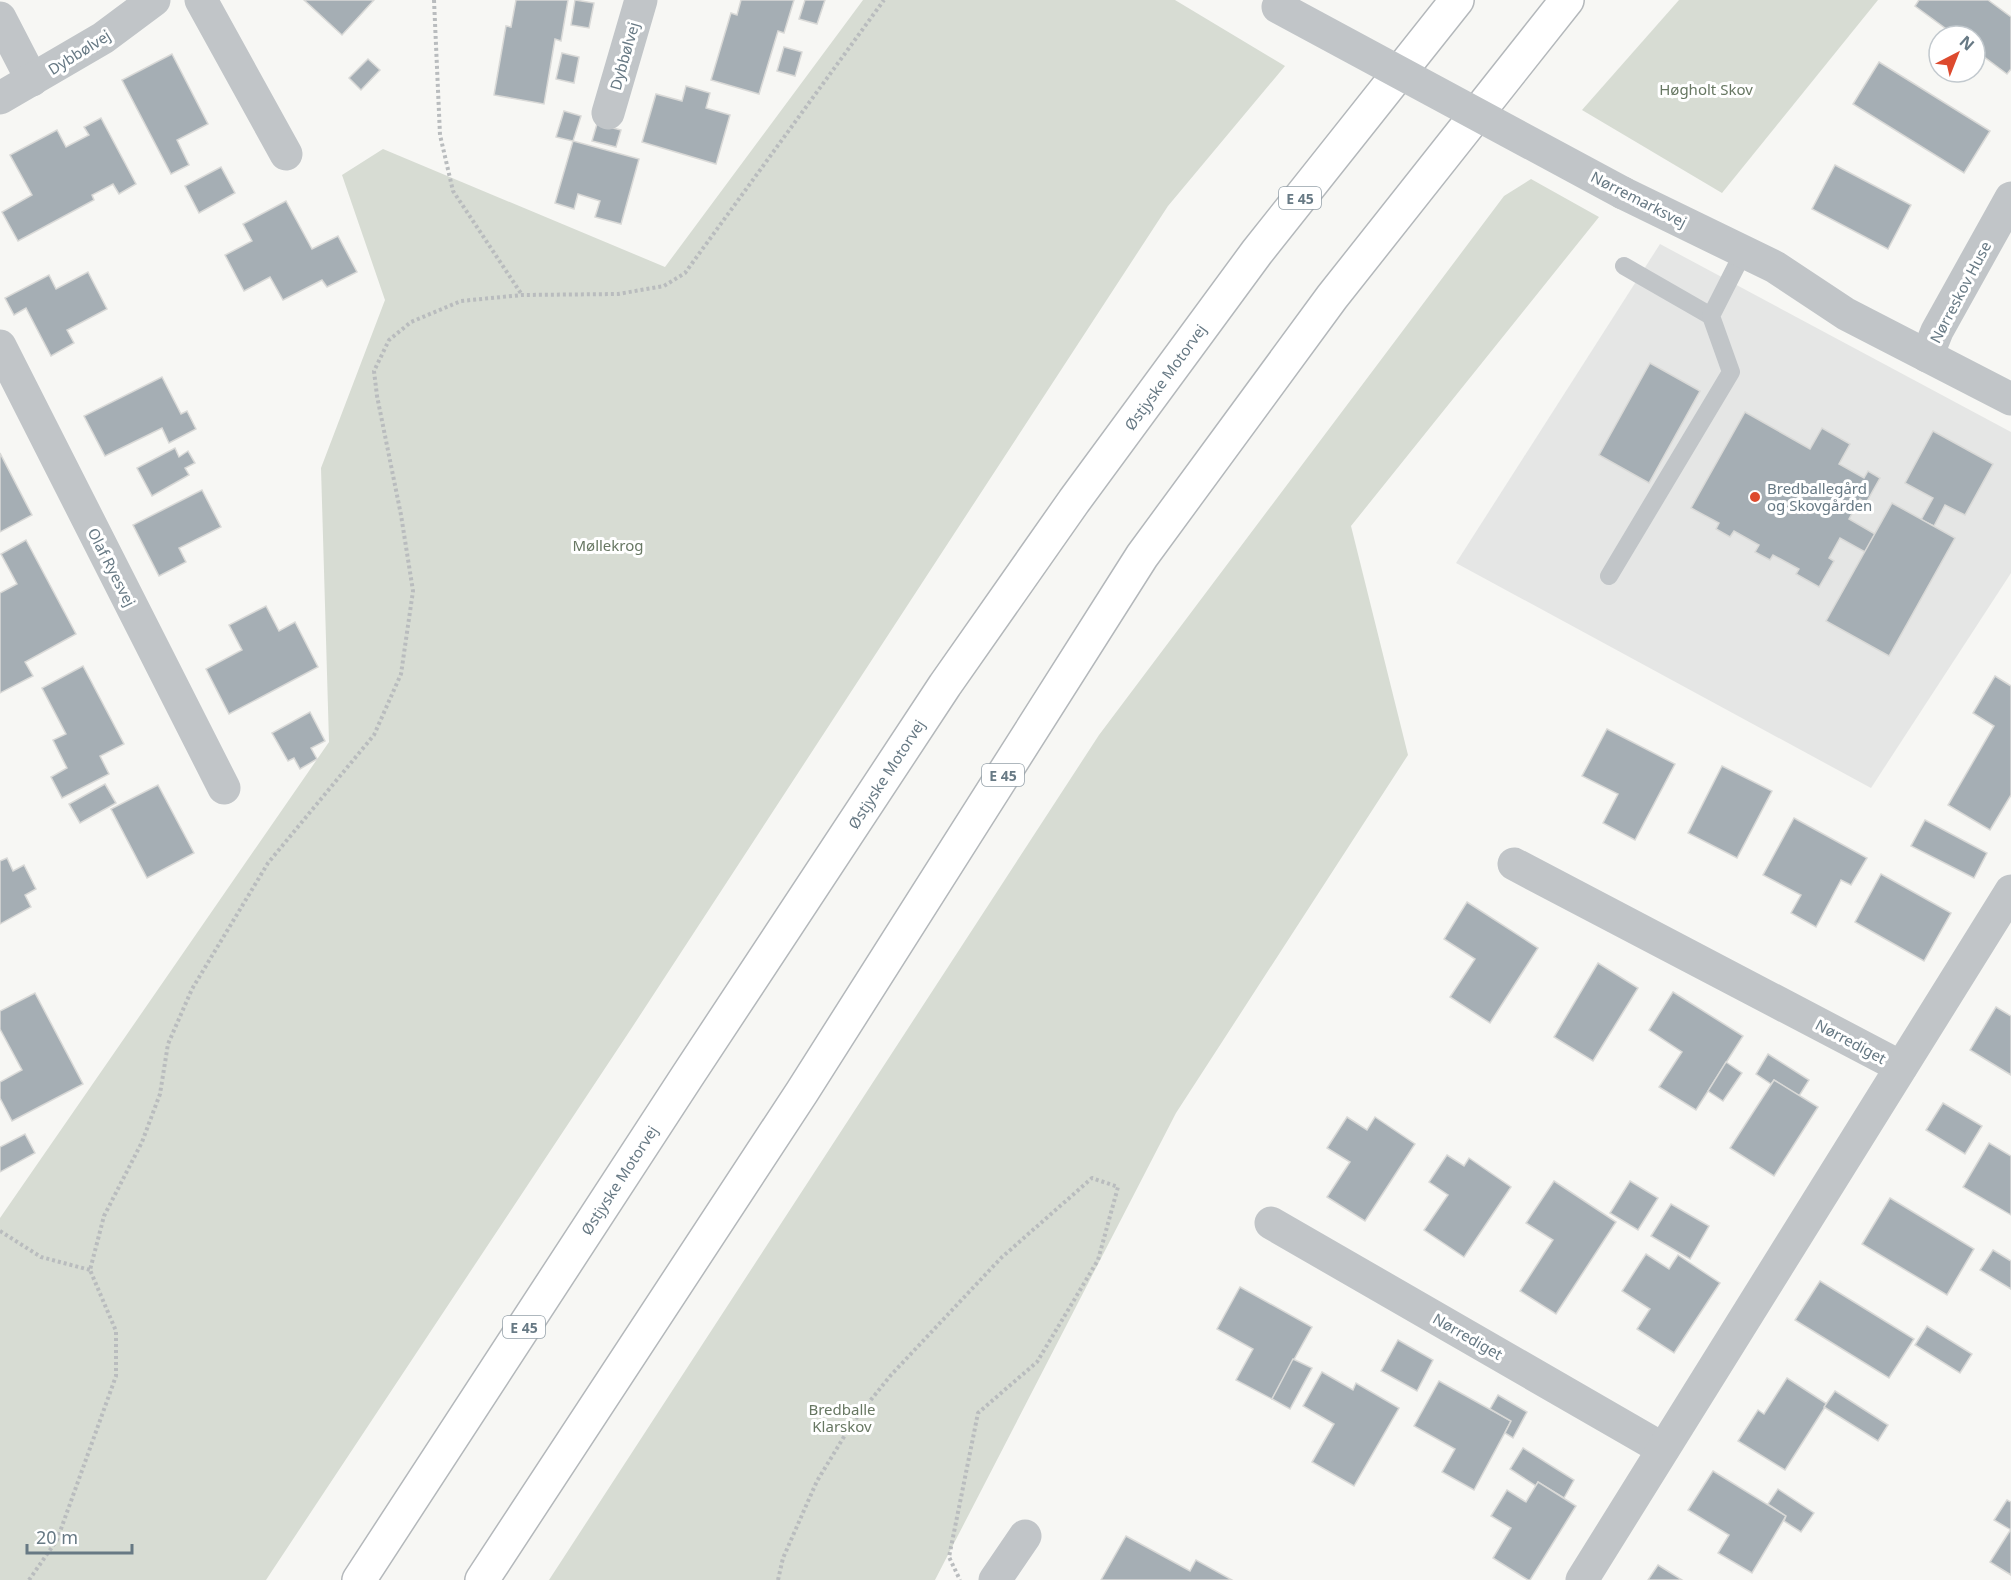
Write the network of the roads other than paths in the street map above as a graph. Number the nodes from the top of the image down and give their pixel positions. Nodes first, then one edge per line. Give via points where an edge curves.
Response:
1 (154, 0) edge
2 (201, 0) edge
3 (640, 0) edge
4 (1457, 0) edge
5 (1567, 0) edge
6 (1271, 3) edge
7 (0, 18) edge
8 (32, 80) junction
9 (0, 98) edge
10 (608, 113) dead end
11 (286, 154) dead end
12 (2011, 198) edge
13 (1744, 250) junction
14 (1624, 266) dead end
15 (1711, 316) junction
16 (0, 346) edge
17 (1927, 356) junction
18 (2011, 399) edge
19 (1609, 576) dead end
20 (224, 788) dead end
21 (1514, 864) dead end
22 (2011, 891) edge
23 (1901, 1067) junction
24 (1272, 1223) dead end
25 (1664, 1449) junction
26 (1025, 1536) dead end
27 (359, 1580) edge
28 (482, 1580) edge
29 (995, 1580) edge
30 (1582, 1580) edge

1 - 8 street, Dybbølvej via 103,38
2 - 11 street
3 - 10 street, Dybbølvej
4 - 27 highway, Østjyske Motorvej / E 45 via 1250,261 945,685
5 - 28 highway, E 45 via 1332,297 1142,556 802,1092
6 - 13 street, Nørremarksvej, bridge via 1623,193
7 - 8 street
8 - 9 street, Dybbølvej
12 - 17 street, Nørreskov Huse
13 - 15 lane
13 - 17 street, Nørremarksvej via 1846,314
14 - 15 lane
15 - 19 lane via 1731,372
16 - 20 street, Olaf Ryesvej
17 - 18 street, Nørremarksvej
21 - 23 street, Nørrediget
22 - 23 street, Nørrediget
23 - 25 street, Nørrediget
24 - 25 street, Nørrediget
25 - 30 street, Nørrediget
26 - 29 street

